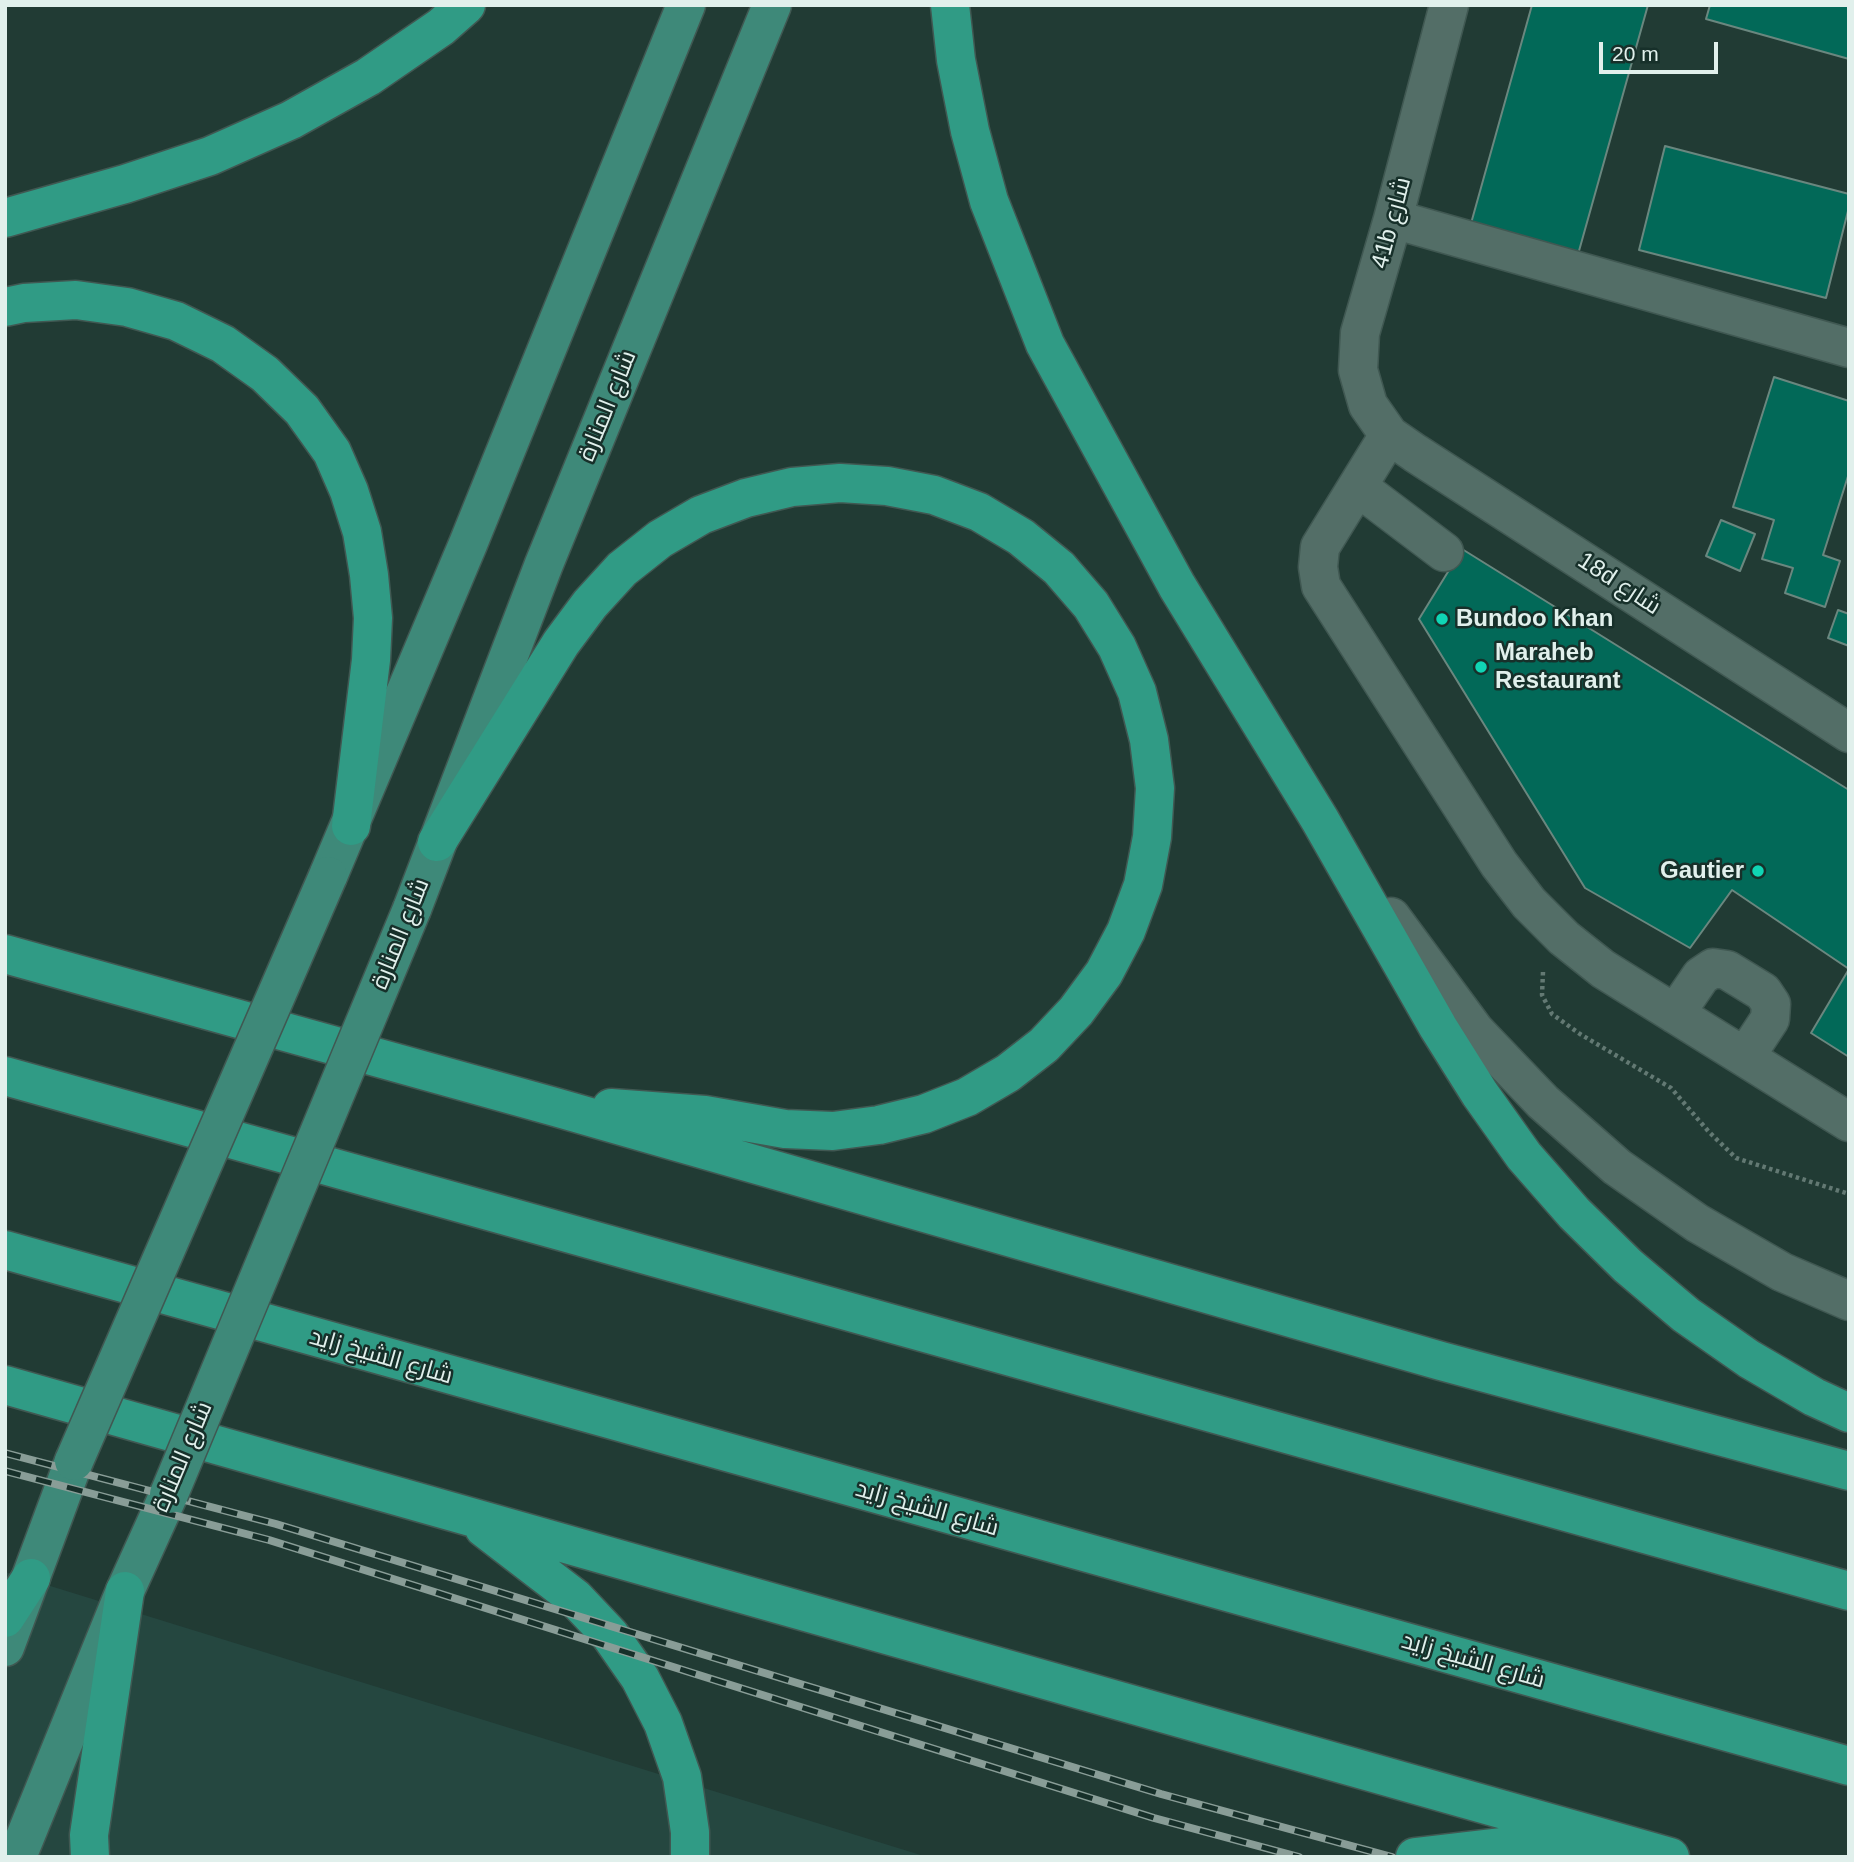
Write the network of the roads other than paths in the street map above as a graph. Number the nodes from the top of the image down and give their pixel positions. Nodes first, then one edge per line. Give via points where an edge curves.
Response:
1 (467, 5) edge
2 (686, 5) edge
3 (772, 5) edge
4 (950, 5) edge
5 (963, 5) edge
6 (1450, 5) edge
7 (970, 131) junction
8 (5, 218) edge
9 (1394, 219) junction
10 (5, 307) edge
11 (1849, 348) edge
12 (1389, 435) junction
13 (1350, 498) junction
14 (1437, 561) dead end
15 (1842, 719) edge
16 (1320, 820) junction
17 (351, 826) junction
18 (437, 842) junction
19 (5, 933) edge
20 (5, 954) edge
21 (85, 976) junction
22 (1675, 1014) junction
23 (1745, 1057) junction
24 (5, 1076) edge
25 (555, 1107) junction
26 (1849, 1122) edge
27 (5, 1251) edge
28 (1849, 1301) edge
29 (5, 1385) edge
30 (1849, 1413) edge
31 (1849, 1471) edge
32 (465, 1514) junction
33 (32, 1578) junction
34 (125, 1591) junction
35 (1849, 1591) edge
36 (5, 1619) edge
37 (5, 1647) edge
38 (1849, 1766) edge
39 (1665, 1855) edge
40 (17, 1857) edge
41 (90, 1857) edge
42 (690, 1857) edge
43 (1415, 1857) edge

1 - 8 highway via 368,77 291,120 209,156
2 - 17 main road
3 - 18 main road, شارع المنارة via 544,564
4 - 7 highway
5 - 7 street
6 - 9 street, 41b شارع
7 - 16 highway via 989,201 1045,344 1177,586
9 - 11 street
9 - 12 street, 41b شارع via 1360,333 1358,370 1368,405
10 - 17 highway via 76,300 127,307 176,321 223,344 265,374 302,410 332,452 362,532 373,618
12 - 13 street
12 - 15 street, 18d شارع
13 - 14 street
13 - 22 street via 1320,547 1321,586 1529,903 1604,969
16 - 28 street via 1475,1031 1543,1102 1617,1167 1697,1223 1782,1272
16 - 30 highway via 1480,1094 1524,1156 1574,1213 1686,1315 1749,1359
17 - 33 main road, bridge via 74,1461
18 - 25 highway via 590,604 622,569 660,539 701,515 746,498 792,487 864,484 934,495 979,512 1021,537 1059,568 1118,647 1137,692 1149,740 1155,788 1152,837 1143,885 1126,931 1104,973 1044,1045 967,1097 878,1125 785,1129 645,1109
18 - 34 main road, شارع المنارة, bridge
19 - 21 highway
20 - 21 highway
21 - 25 highway
22 - 23 street
22 - 23 street via 1713,968 1727,970 1763,992 1771,1004 1770,1019
23 - 26 street
24 - 35 highway
25 - 31 highway via 1441,1361
27 - 38 highway, شارع الشيخ زايد
29 - 32 highway
32 - 39 highway
32 - 42 highway via 575,1598 610,1635 640,1678 663,1723 682,1777
33 - 36 highway
33 - 37 main road
34 - 40 main road, شارع المنارة
34 - 41 highway via 89,1835
39 - 43 highway via 1574,1846 1509,1846

